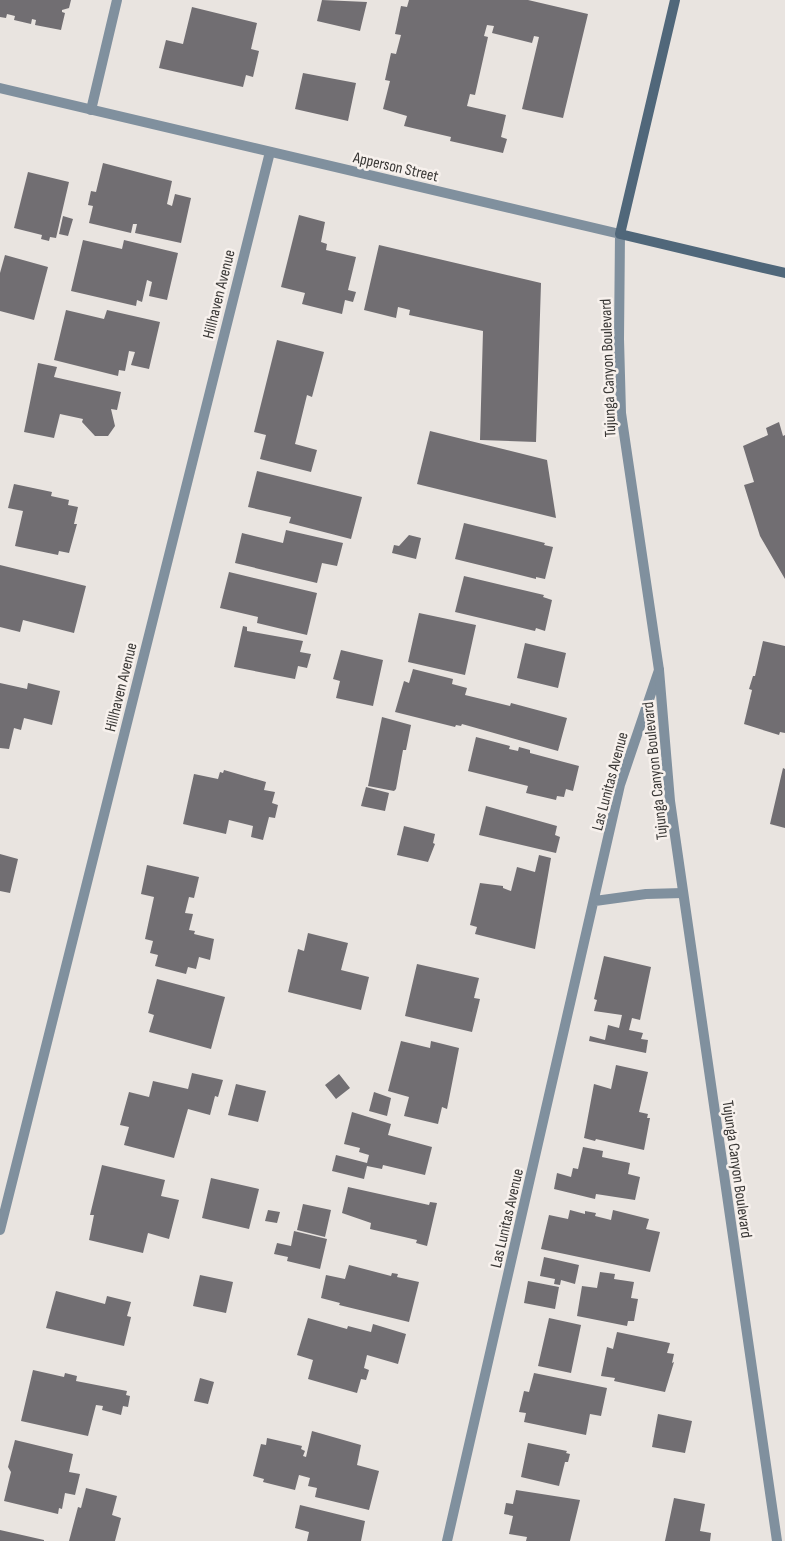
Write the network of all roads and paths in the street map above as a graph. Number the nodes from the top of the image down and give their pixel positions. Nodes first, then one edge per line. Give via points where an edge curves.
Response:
1 (117, 0) edge
2 (675, 0) edge
3 (0, 88) edge
4 (91, 110) junction
5 (270, 152) junction
6 (620, 234) junction
7 (785, 273) edge
8 (659, 670) junction
9 (683, 893) junction
10 (595, 901) junction
11 (0, 1230) edge
12 (447, 1541) edge
13 (777, 1541) edge

1 - 4 street
2 - 6 main road, Tujunga Canyon Boulevard
3 - 4 street, Apperson Street
4 - 5 street, Apperson Street
5 - 6 street, Apperson Street
5 - 11 street, Hillhaven Avenue
6 - 7 main road, Apperson Street
6 - 8 street, Tujunga Canyon Boulevard via 618,339 621,413
8 - 9 street, Tujunga Canyon Boulevard via 670,801
8 - 10 street, Las Lunitas Avenue via 620,785
9 - 10 street
9 - 13 street, Tujunga Canyon Boulevard
10 - 12 street, Las Lunitas Avenue

